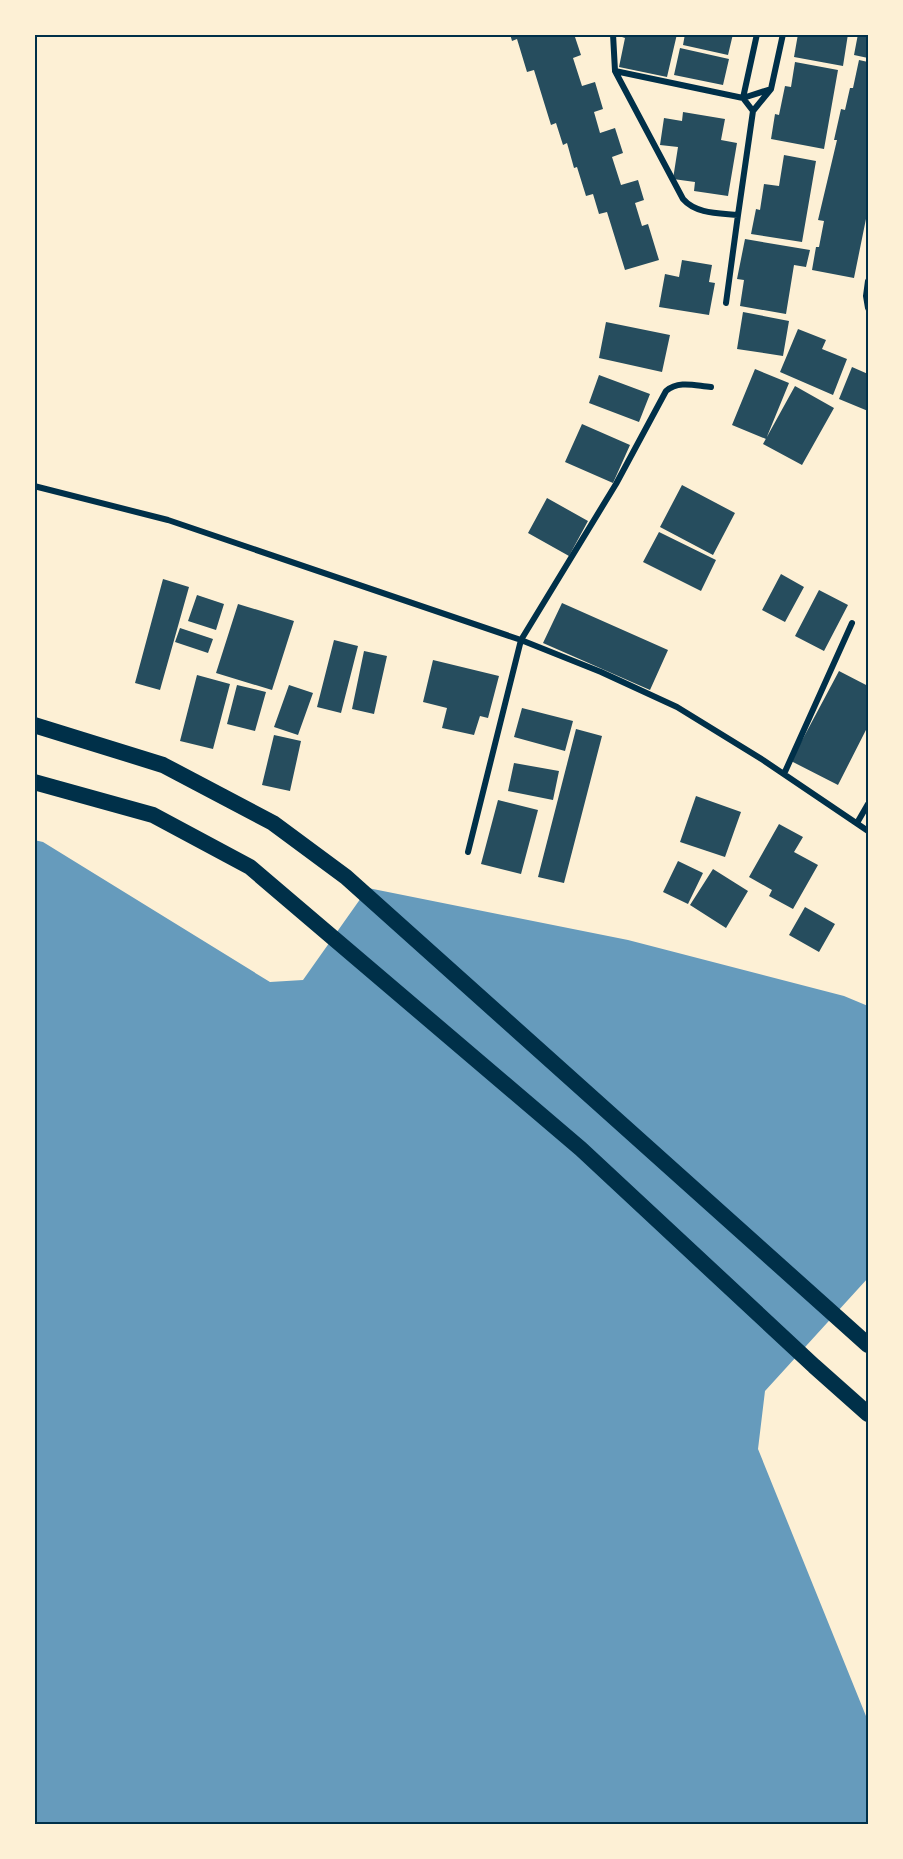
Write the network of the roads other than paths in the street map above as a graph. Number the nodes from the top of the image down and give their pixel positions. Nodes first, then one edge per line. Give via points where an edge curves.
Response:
1 (613, 34) edge
2 (757, 34) edge
3 (783, 34) edge
4 (615, 71) junction
5 (771, 88) junction
6 (743, 98) junction
7 (753, 111) junction
8 (738, 215) junction
9 (868, 281) edge
10 (726, 303) dead end
11 (868, 308) edge
12 (711, 387) dead end
13 (34, 486) edge
14 (852, 623) dead end
15 (521, 640) junction
16 (34, 725) edge
17 (784, 774) junction
18 (34, 782) edge
19 (868, 804) edge
20 (857, 823) junction
21 (868, 831) edge
22 (468, 852) dead end
23 (868, 1345) edge
24 (868, 1414) edge

1 - 4 street
2 - 6 street
3 - 5 street
4 - 6 street
4 - 8 street via 683,199 702,211
5 - 6 street
5 - 7 street
6 - 7 street
7 - 8 street
8 - 10 street
9 - 11 street
12 - 15 street via 680,384 666,391 616,484
13 - 15 street via 168,520
14 - 17 street
15 - 17 street via 677,707
15 - 22 street
16 - 23 highway via 163,765 273,823 346,877
17 - 20 street
18 - 24 highway via 153,815 250,867 581,1149
19 - 20 street
20 - 21 street

